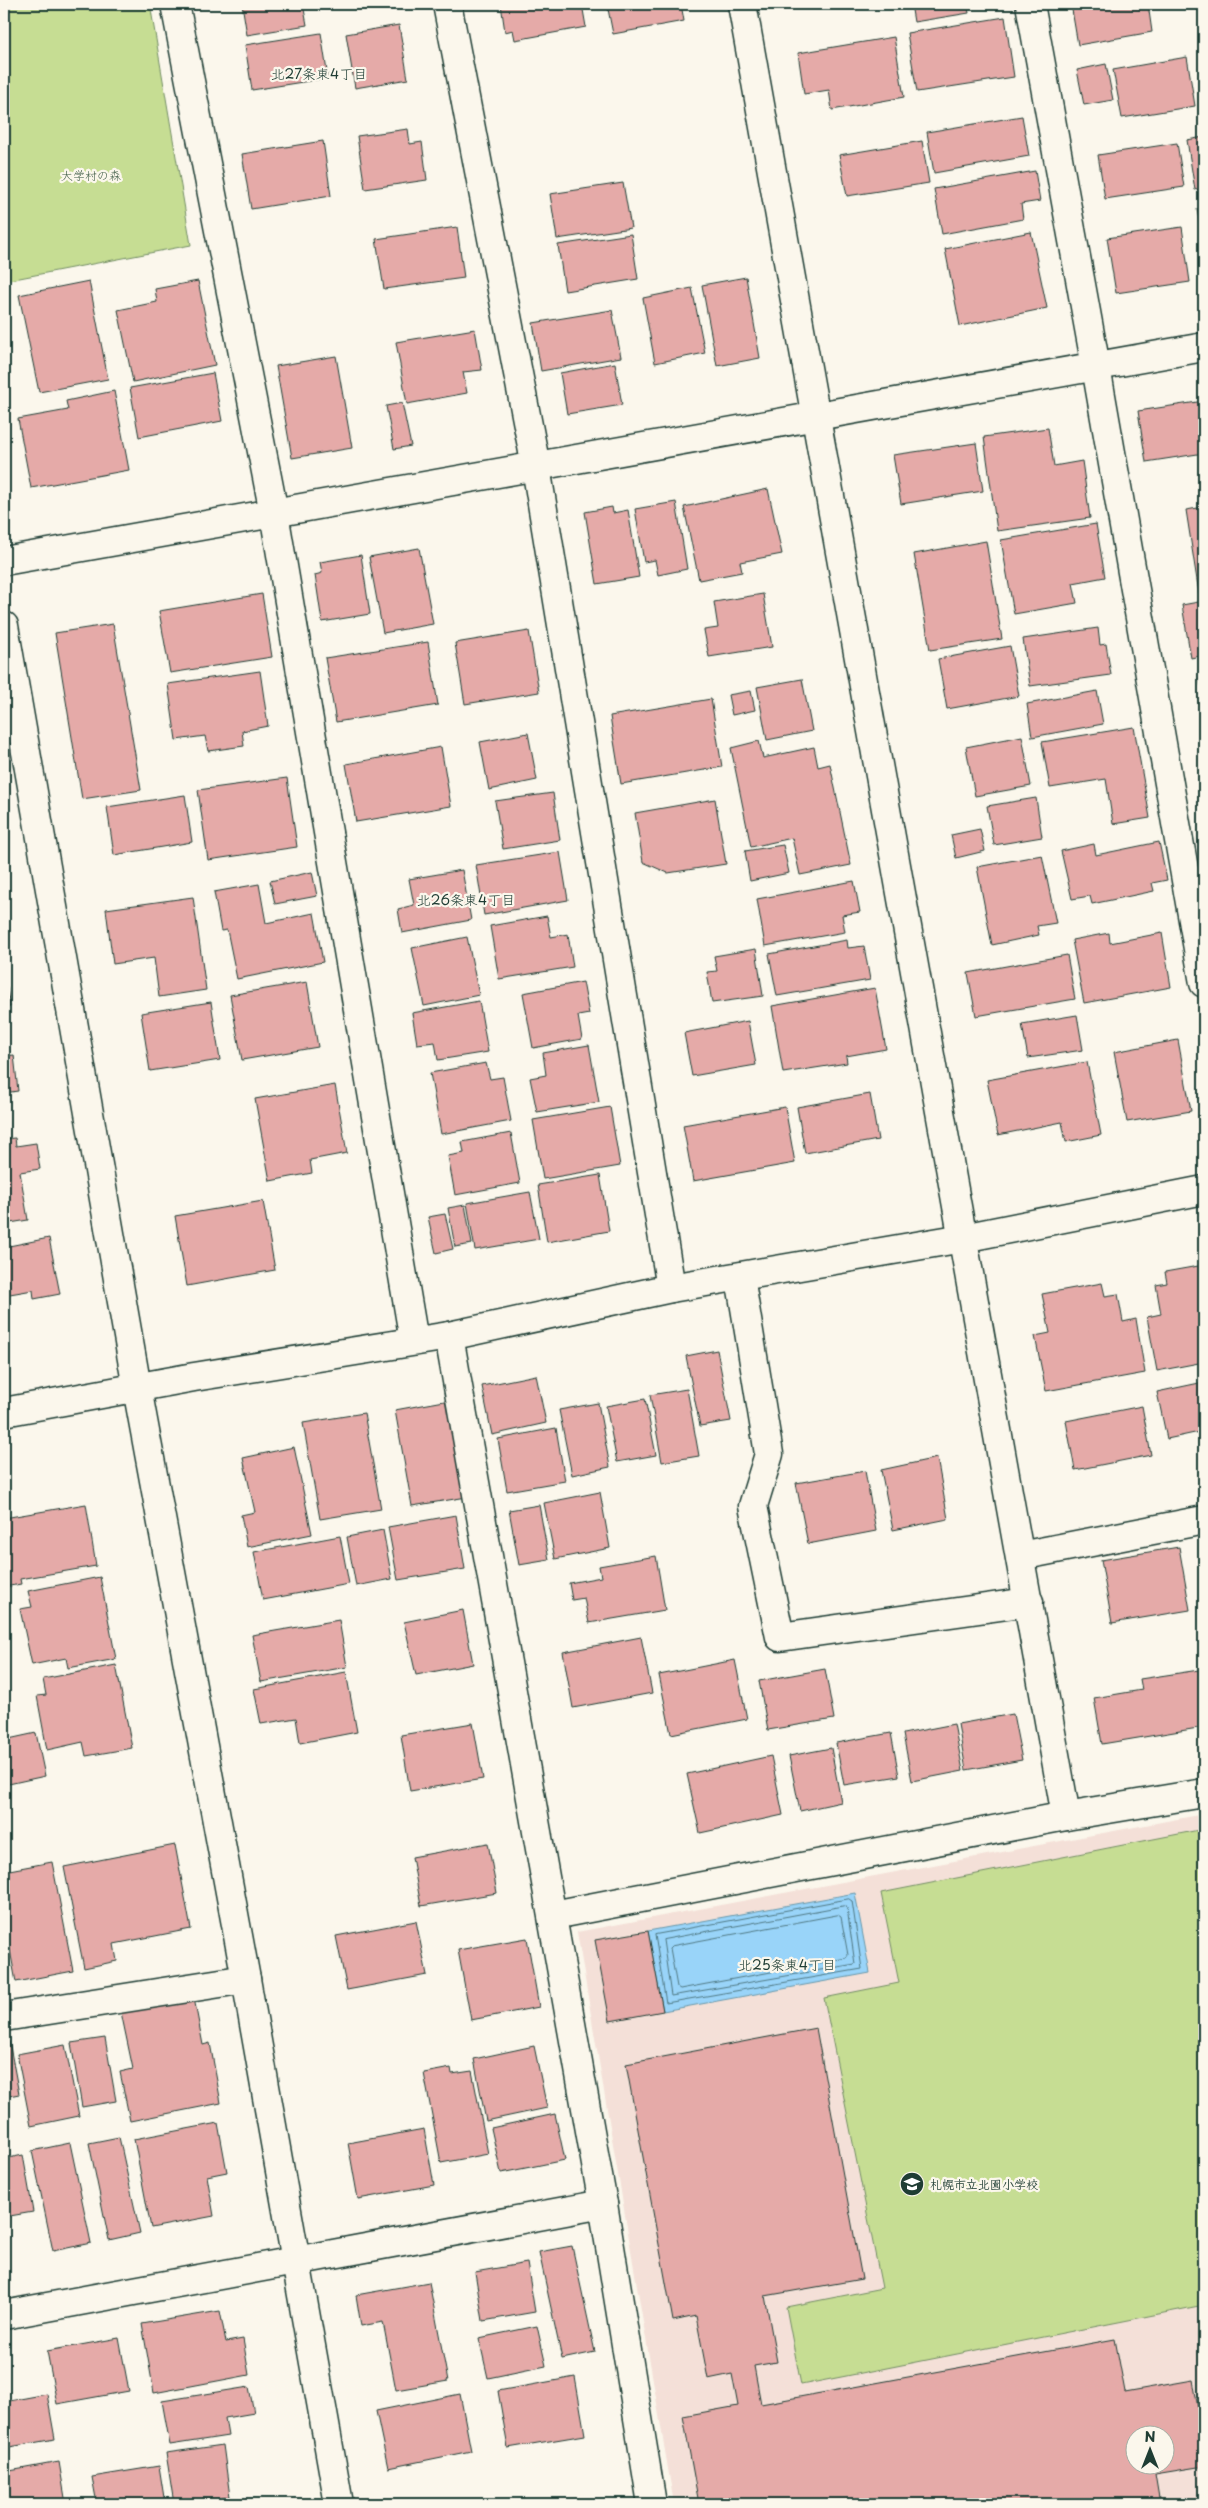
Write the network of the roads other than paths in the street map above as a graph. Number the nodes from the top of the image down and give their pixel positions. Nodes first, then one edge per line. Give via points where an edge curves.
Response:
1 (175, 4) edge
2 (447, 4) edge
3 (742, 4) edge
4 (1030, 4) edge
5 (1204, 348) edge
6 (1096, 367) junction
7 (816, 416) junction
8 (536, 467) junction
9 (274, 513) junction
10 (4, 561) edge
11 (4, 626) edge
12 (1204, 983) edge
13 (1204, 1190) edge
14 (963, 1238) junction
15 (740, 1277) junction
16 (671, 1288) junction
17 (450, 1336) junction
18 (414, 1341) junction
19 (137, 1388) junction
20 (4, 1412) edge
21 (1204, 1520) edge
22 (1020, 1556) junction
23 (1029, 1602) junction
24 (1204, 1793) edge
25 (1066, 1816) junction
26 (553, 1915) junction
27 (246, 1979) junction
28 (4, 2017) edge
29 (603, 2204) junction
30 (294, 2261) junction
31 (4, 2315) edge
32 (339, 2504) edge
33 (652, 2504) edge

1 - 9 street
2 - 8 street
3 - 7 street
4 - 6 street
5 - 6 street
6 - 7 street
6 - 12 street
7 - 8 street
7 - 14 street
8 - 9 street
8 - 16 street
9 - 10 street
9 - 18 street
11 - 19 street
13 - 14 street
14 - 15 street
14 - 22 street
15 - 16 street
15 - 23 street via 770,1454 752,1506 780,1637
16 - 17 street
17 - 18 street
17 - 26 street
18 - 19 street
19 - 20 street
19 - 27 street
21 - 22 street
22 - 23 street
23 - 25 street
24 - 25 street
25 - 26 street
26 - 29 street
27 - 28 street
27 - 30 street
29 - 30 street
29 - 33 street
30 - 31 street
30 - 32 street

